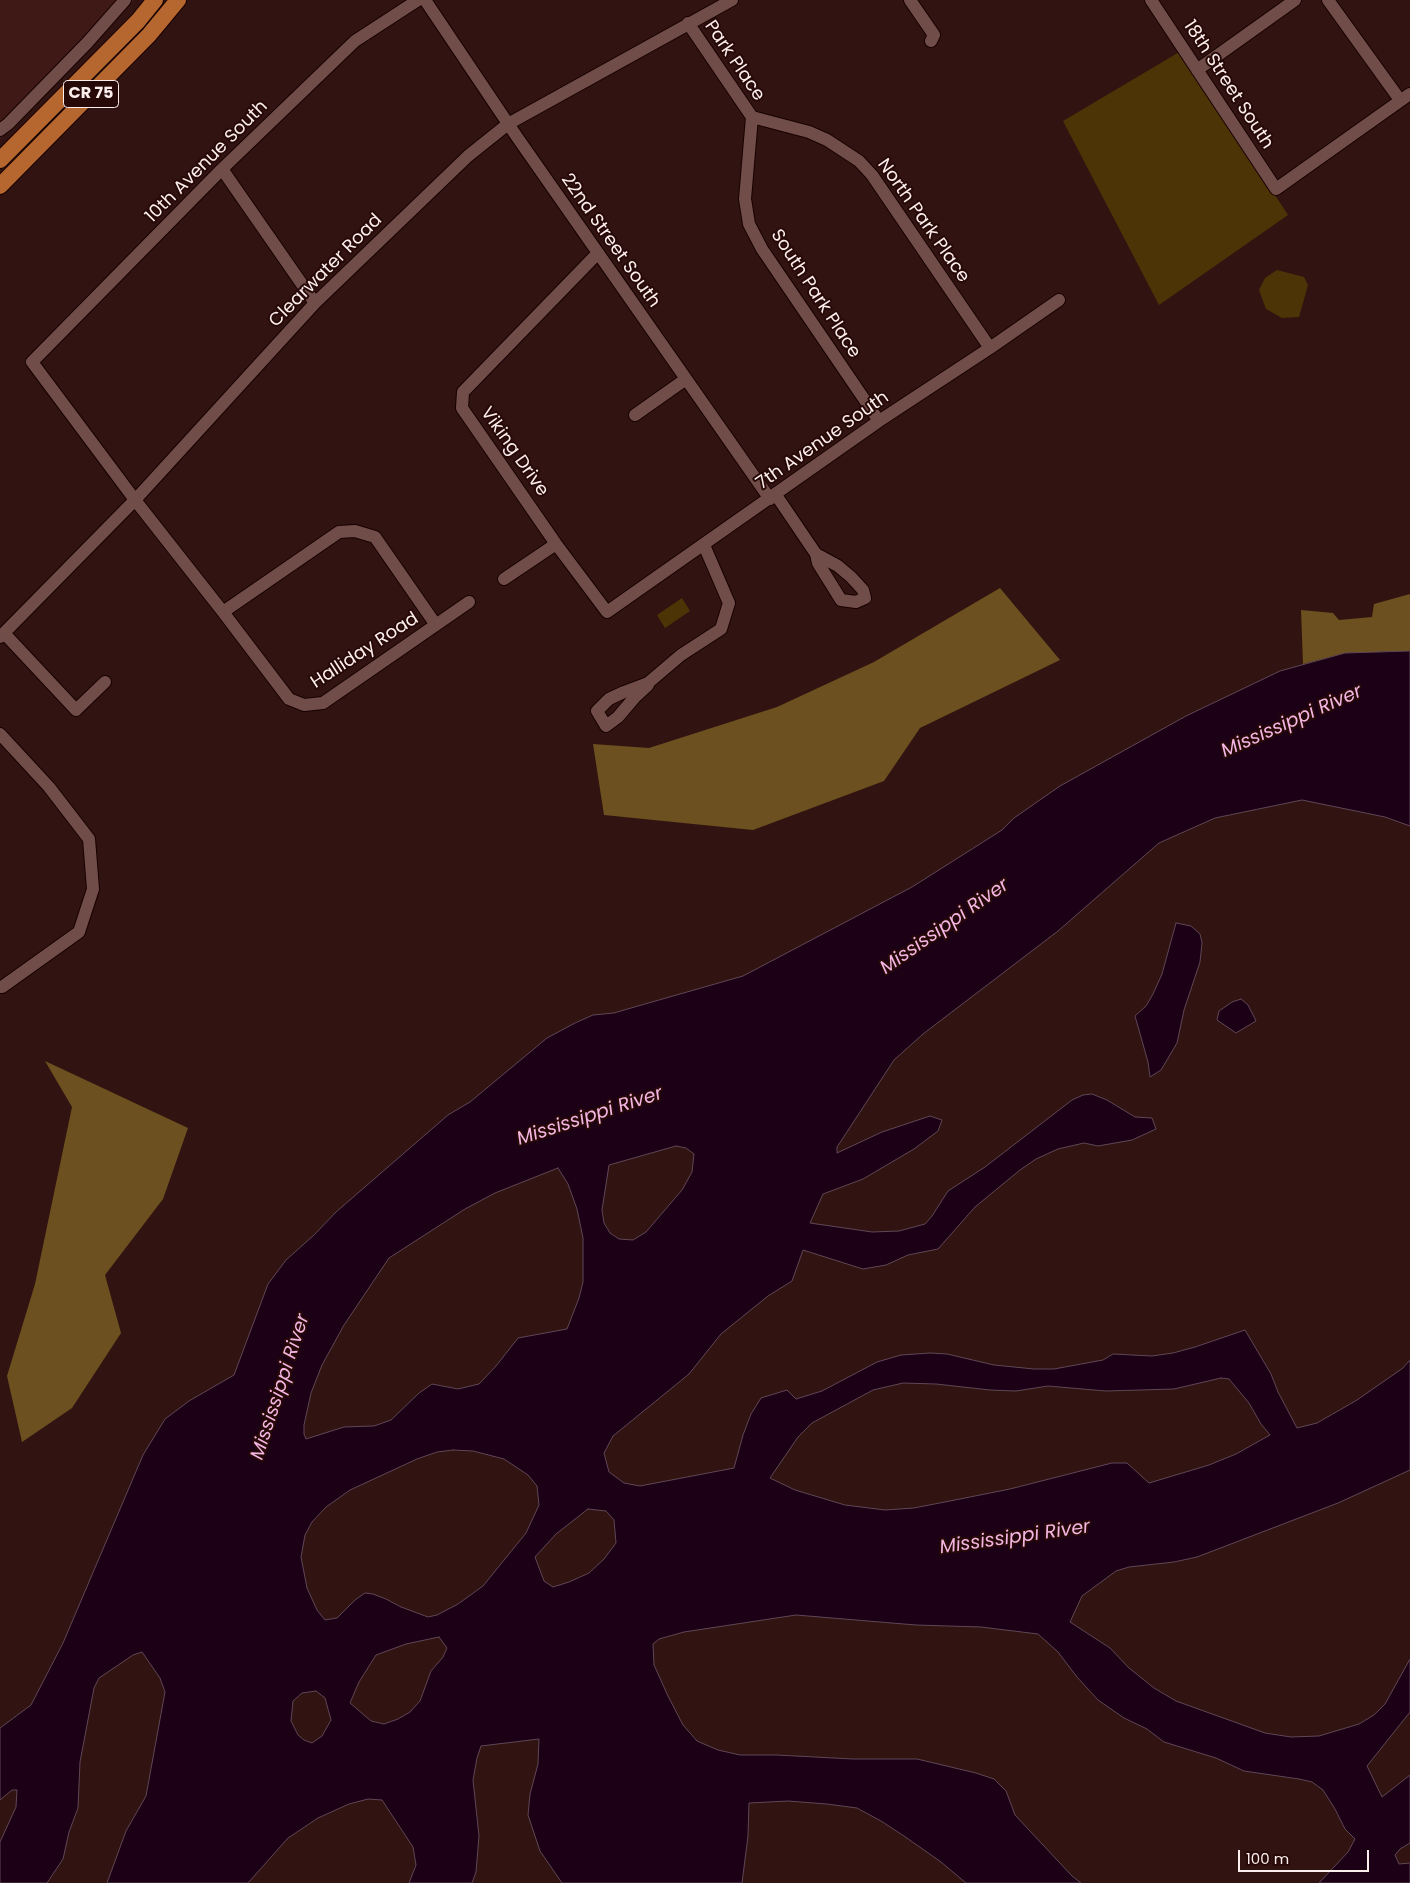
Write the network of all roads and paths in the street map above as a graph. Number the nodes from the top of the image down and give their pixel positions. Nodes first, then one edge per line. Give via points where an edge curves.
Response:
1 (126, 0) edge
2 (155, 0) edge
3 (178, 0) edge
4 (418, 0) edge
5 (426, 0) edge
6 (732, 0) edge
7 (910, 0) edge
8 (1151, 0) edge
9 (1295, 0) edge
10 (1328, 0) edge
11 (688, 23) junction
12 (931, 41) dead end
13 (1197, 70) junction
14 (1405, 97) edge
15 (752, 117) junction
16 (508, 124) junction
17 (0, 130) edge
18 (0, 160) edge
19 (222, 169) junction
20 (0, 186) edge
21 (598, 254) junction
22 (1059, 300) dead end
23 (315, 303) junction
24 (990, 348) junction
25 (32, 362) joint
26 (686, 380) junction
27 (635, 415) dead end
28 (879, 421) junction
29 (773, 497) junction
30 (135, 500) junction
31 (556, 544) junction
32 (704, 545) junction
33 (816, 554) dead end
34 (504, 579) dead end
35 (469, 602) dead end
36 (223, 612) junction
37 (607, 612) joint
38 (436, 625) junction
39 (2, 635) edge
40 (105, 682) dead end
41 (648, 683) dead end
42 (0, 734) edge
43 (0, 987) edge

1 - 17 street
2 - 18 main road, CR 75
3 - 20 main road, CR 75 via 149,36
4 - 19 street, 10th Avenue South via 355,41
5 - 16 street, 22nd Street South
6 - 11 street, Clearwater Road
7 - 12 street via 934,35
8 - 13 street, 18th Street South
9 - 13 street
10 - 14 street
11 - 15 street, Park Place
11 - 16 street, Clearwater Road
13 - 14 street, 18th Street South via 1276,189
15 - 24 street, North Park Place via 809,132 859,161 872,175
15 - 28 street, South Park Place via 745,199 750,224 762,249
16 - 21 street, 22nd Street South
16 - 23 street, Clearwater Road via 468,156
19 - 23 street
19 - 25 street, 10th Avenue South
21 - 26 street, 22nd Street South
21 - 31 street, Viking Drive via 463,392 462,408
22 - 24 street, 7th Avenue South
23 - 30 street, Clearwater Road
24 - 28 street, 7th Avenue South
25 - 30 street, Halliday Road
26 - 27 street
26 - 29 street, 22nd Street South
28 - 29 street, 7th Avenue South
29 - 32 street, 7th Avenue South
29 - 33 street, 22nd Street South
30 - 36 street, Halliday Road
30 - 39 street, Clearwater Road
31 - 34 street
31 - 37 street, Viking Drive
32 - 37 street, 7th Avenue South
32 - 41 street via 729,603 720,629 681,655
35 - 38 street
36 - 38 street, Halliday Road via 289,699 304,705 323,703
36 - 38 street, Halliday Road via 339,532 356,531 375,537
39 - 40 street via 76,710
42 - 43 street via 48,786 89,839 93,889 79,932

